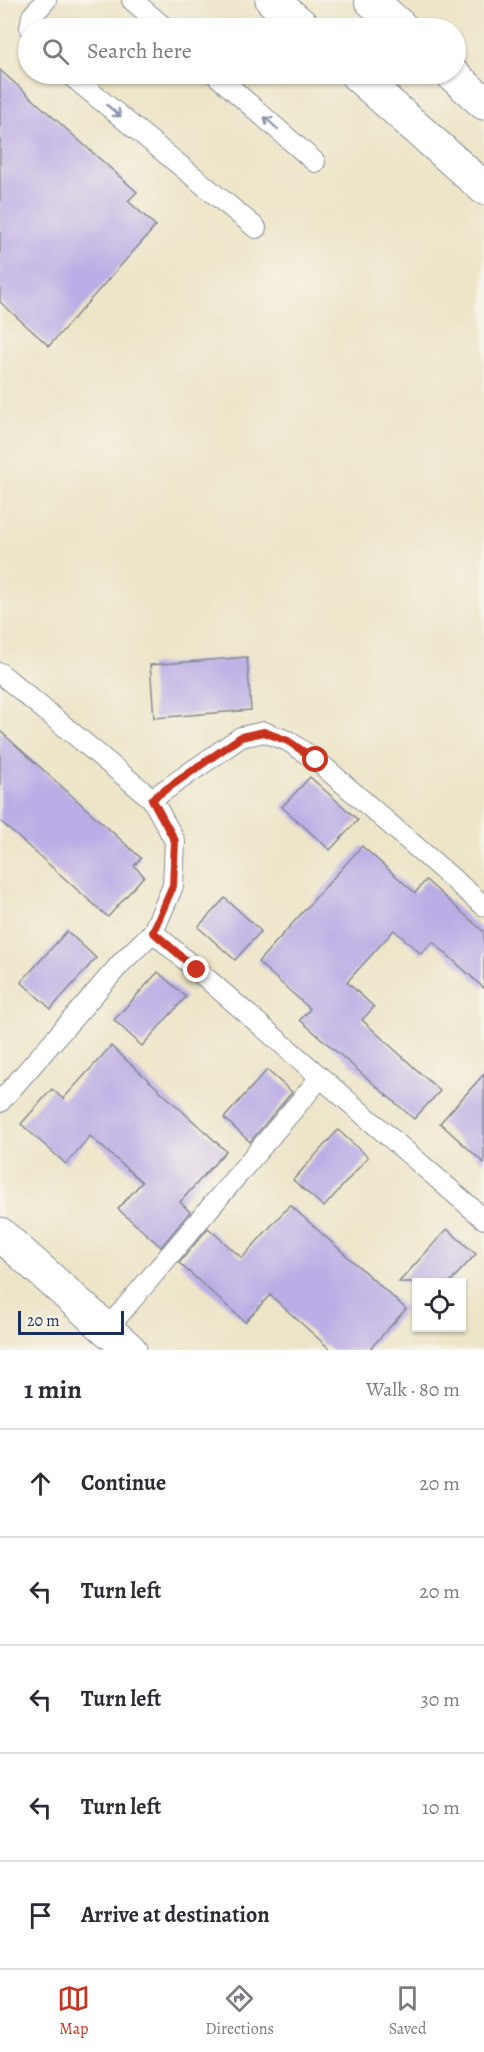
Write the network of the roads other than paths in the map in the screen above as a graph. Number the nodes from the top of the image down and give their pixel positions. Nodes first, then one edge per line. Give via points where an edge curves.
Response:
1 (46, 0) edge
2 (132, 0) edge
3 (272, 0) edge
4 (371, 0) edge
5 (32, 18) edge
6 (153, 18) edge
7 (293, 18) edge
8 (391, 18) edge
9 (81, 84) edge
10 (226, 84) edge
11 (367, 84) edge
12 (463, 84) edge
13 (484, 103) edge
14 (315, 162) dead end
15 (484, 188) edge
16 (256, 228) dead end
17 (0, 674) edge
18 (152, 799) junction
19 (484, 906) edge
20 (153, 932) junction
21 (320, 1078) junction
22 (0, 1102) edge
23 (484, 1219) edge
24 (0, 1234) edge
25 (118, 1340) edge

1 - 5 lane
2 - 6 lane
3 - 7 street
4 - 8 street
9 -> 16 lane
14 -> 10 lane
11 - 15 street
12 - 13 street
17 - 18 lane
18 - 19 lane via 241,737 264,732 288,741 316,760
18 - 20 lane via 175,841 173,886
20 - 21 lane
20 - 22 lane
21 - 23 lane
21 - 25 lane
24 - 25 street

